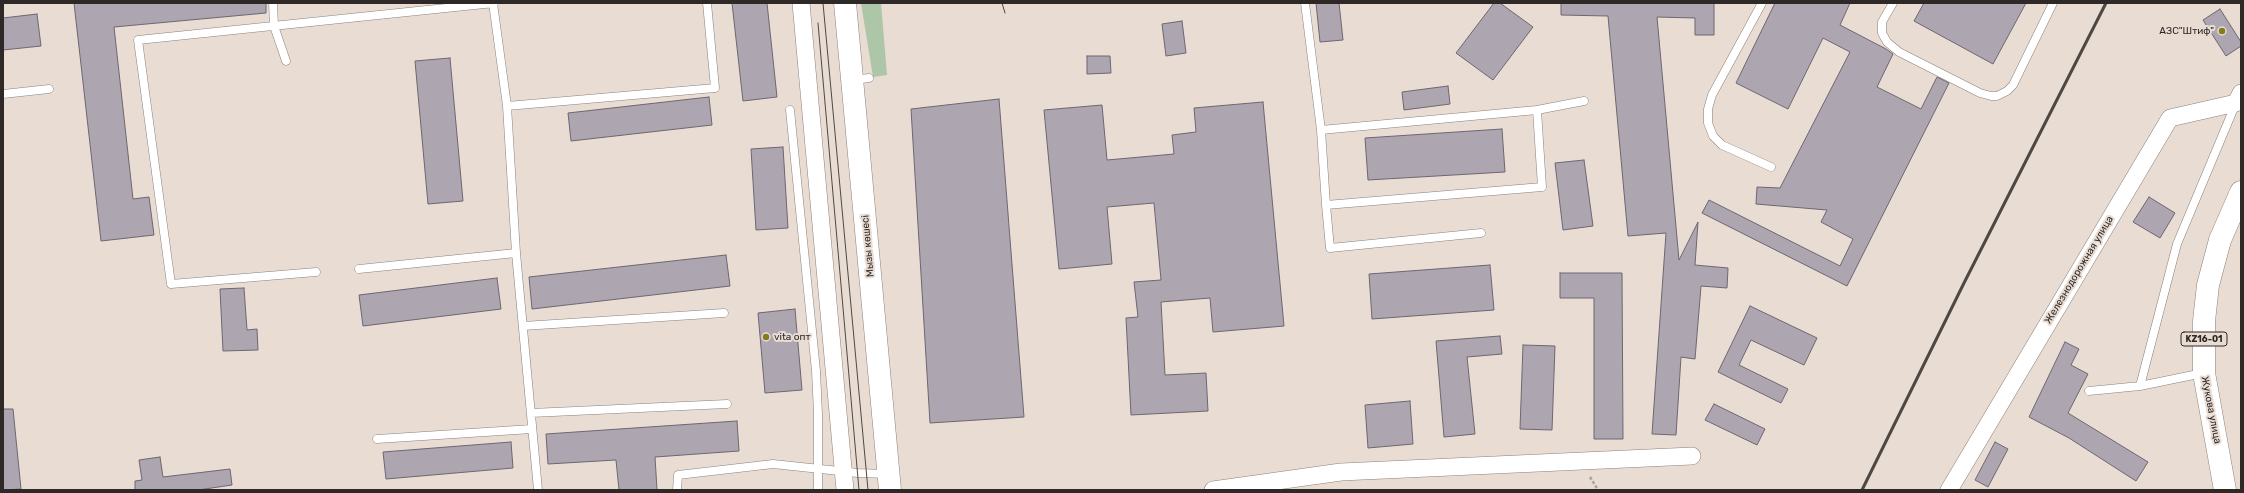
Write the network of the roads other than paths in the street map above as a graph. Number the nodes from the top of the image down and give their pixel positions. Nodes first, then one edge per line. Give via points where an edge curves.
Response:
1 (273, 3) edge
2 (493, 3) edge
3 (707, 3) edge
4 (800, 3) edge
5 (845, 3) edge
6 (1305, 3) edge
7 (1762, 3) edge
8 (1893, 3) edge
9 (2053, 3) edge
10 (274, 26) junction
11 (286, 61) dead end
12 (49, 89) dead end
13 (3, 94) edge
14 (2239, 98) edge
15 (1584, 101) dead end
16 (507, 106) junction
17 (790, 110) dead end
18 (1537, 110) junction
19 (1321, 130) junction
20 (1771, 167) dead end
21 (2241, 192) edge
22 (1326, 205) junction
23 (1481, 233) dead end
24 (516, 253) junction
25 (358, 269) dead end
26 (316, 272) dead end
27 (724, 313) dead end
28 (523, 326) junction
29 (2204, 373) junction
30 (2140, 386) junction
31 (2089, 391) dead end
32 (727, 404) dead end
33 (531, 413) junction
34 (532, 430) junction
35 (377, 439) dead end
36 (1692, 456) dead end
37 (817, 468) junction
38 (843, 471) junction
39 (889, 482) edge
40 (538, 490) edge
41 (677, 490) edge
42 (818, 490) edge
43 (845, 490) edge
44 (1213, 490) edge
45 (1949, 490) edge
46 (2225, 490) edge

1 - 10 lane
2 - 10 lane
2 - 16 lane
3 - 16 lane via 715,88
4 - 38 street
5 - 39 main road, Мызы көшесі via 861,79
6 - 19 lane
7 - 20 lane via 1712,96 1708,109 1708,123 1713,136 1722,146
8 - 9 lane via 1882,22 1882,33 1887,42 1899,52 1980,93 1997,96 2014,85
10 - 11 lane
10 - 26 lane via 138,40 171,284
12 - 13 lane
14 - 30 lane via 2177,244
14 - 45 street, Железнодорожная улица via 2170,118
15 - 18 lane
16 - 24 lane
17 - 37 lane via 816,371
18 - 19 lane
18 - 22 lane via 1542,187
19 - 22 lane
21 - 29 main road, Жукова улица / KZ16-01 via 2220,240 2208,285 2204,321
22 - 23 lane via 1330,248
24 - 25 lane
24 - 28 lane
27 - 28 lane
28 - 33 lane
29 - 30 lane
29 - 46 main road, Жукова улица / KZ16-01
30 - 31 lane
32 - 33 lane
33 - 34 lane
34 - 35 lane
34 - 40 lane
36 - 44 street via 1341,472
37 - 38 lane
37 - 41 lane via 773,464 678,475
37 - 42 lane
38 - 39 lane
38 - 43 street

